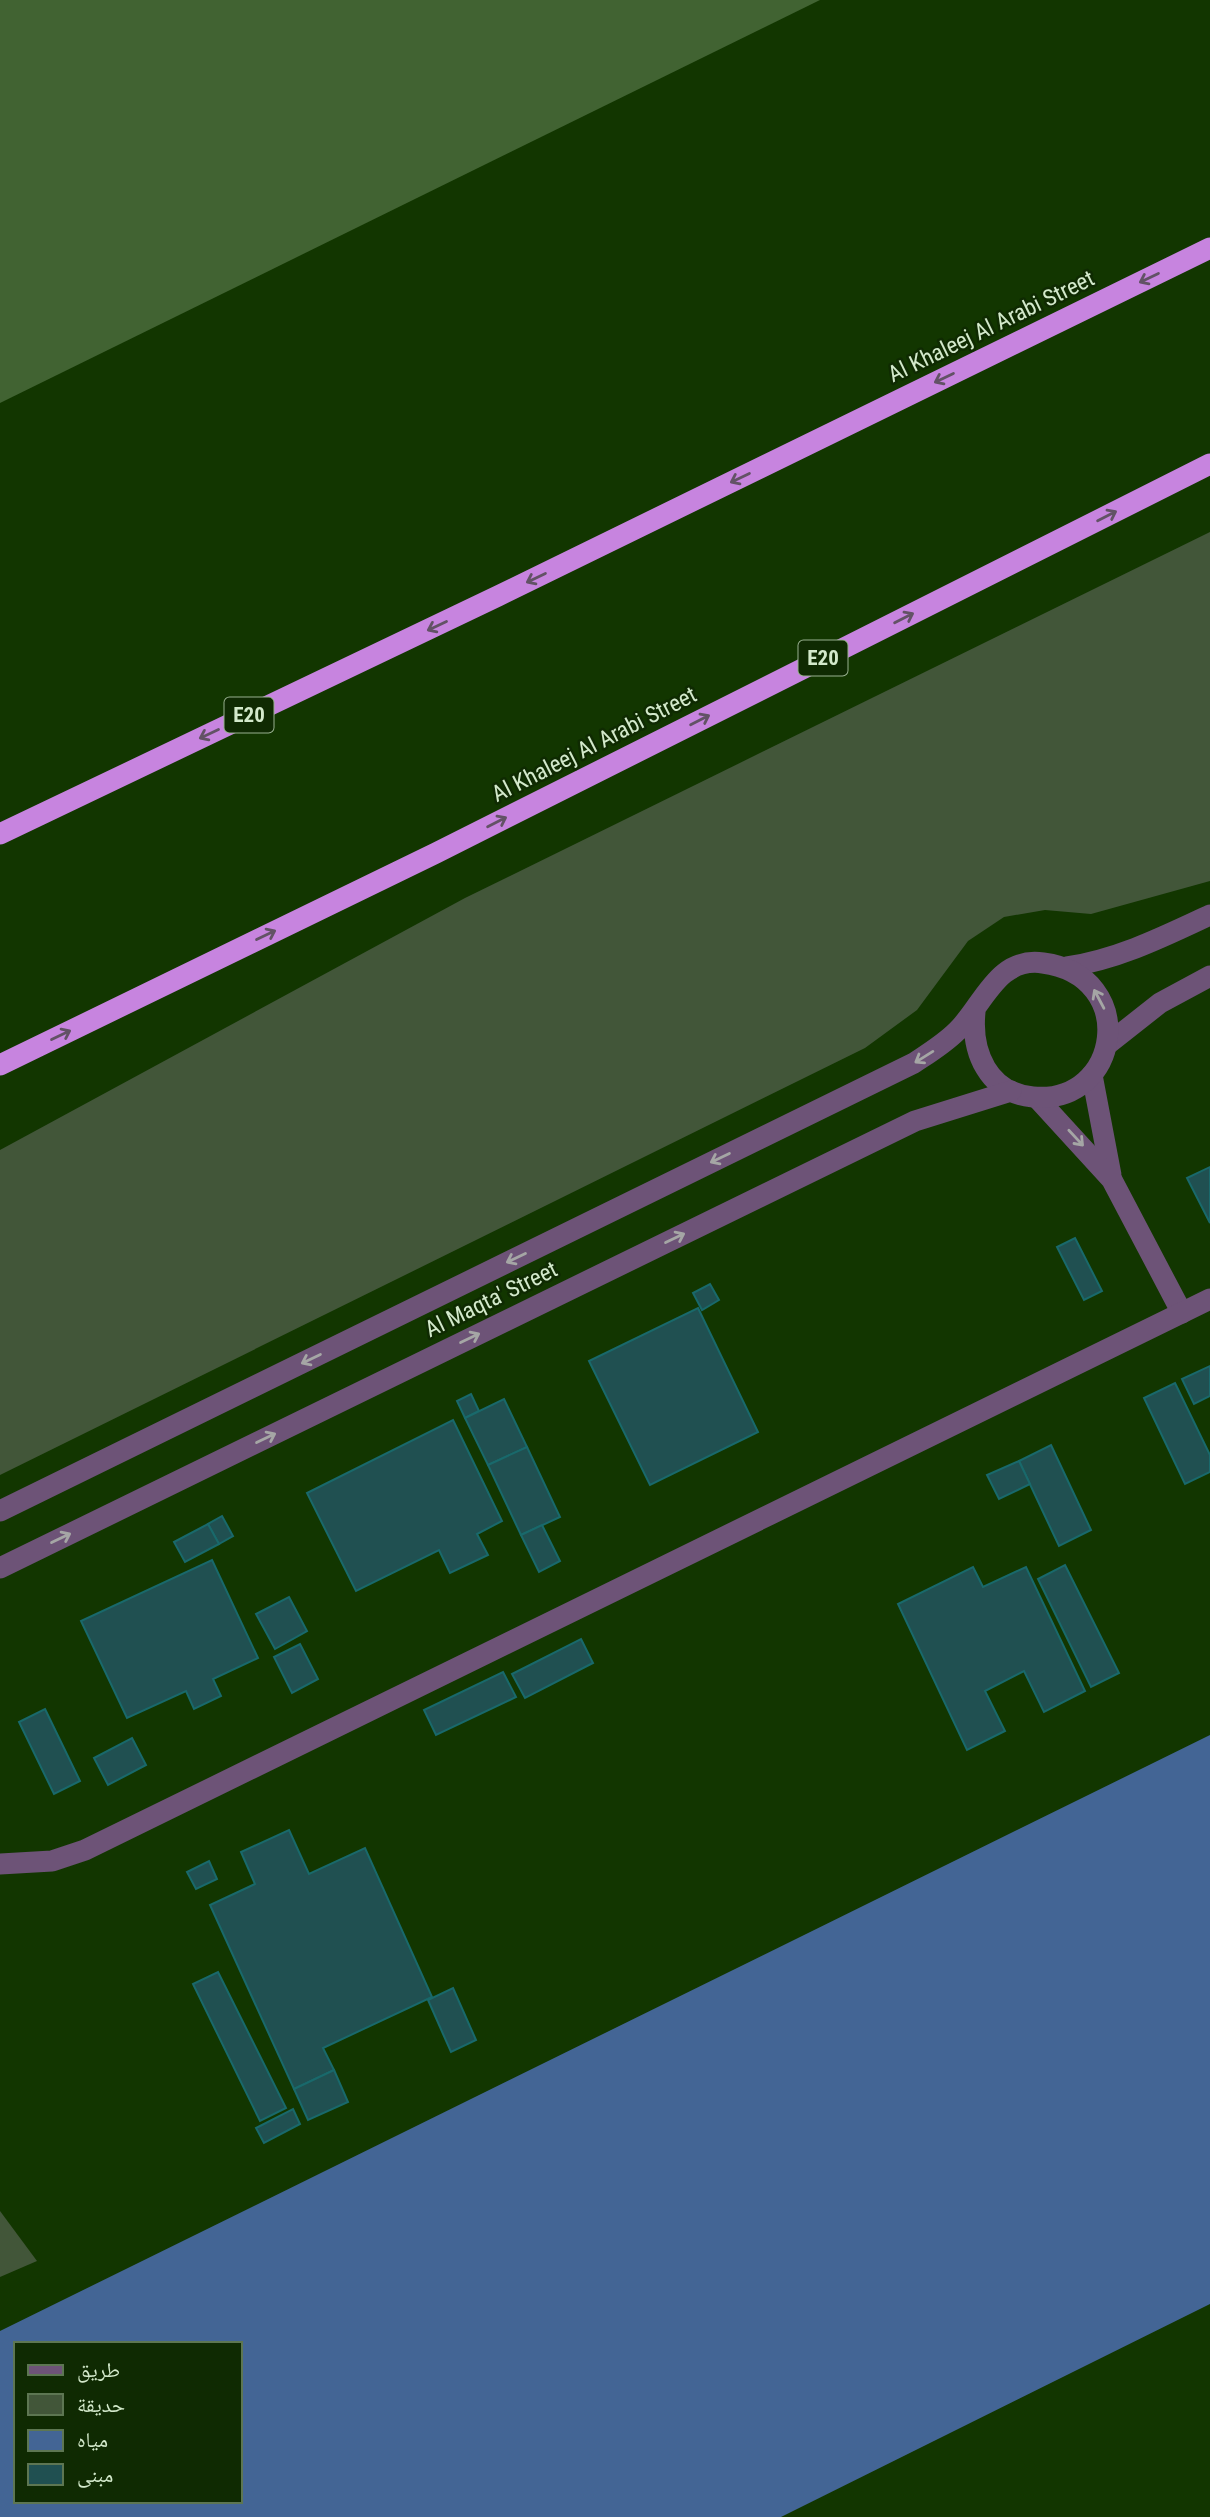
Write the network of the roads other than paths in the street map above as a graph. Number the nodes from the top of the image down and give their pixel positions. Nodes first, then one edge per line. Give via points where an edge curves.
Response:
1 (1210, 248) edge
2 (1210, 464) edge
3 (0, 834) edge
4 (1210, 915) edge
5 (1067, 967) junction
6 (1210, 976) edge
7 (975, 1012) junction
8 (1108, 1044) junction
9 (0, 1065) edge
10 (1092, 1074) junction
11 (1011, 1091) junction
12 (1037, 1098) junction
13 (1112, 1180) junction
14 (1210, 1299) edge
15 (1182, 1312) junction
16 (0, 1511) edge
17 (0, 1568) edge
18 (0, 1864) edge

1 -> 3 highway, Al Khaleej Al Arabi Street / E20
9 -> 2 highway, Al Khaleej Al Arabi Street / E20 via 436,853
4 - 5 street via 1131,952
5 - 7 street via 1039,962 1011,969 988,987
8 -> 5 street via 1108,1021 1101,999 1087,979
6 - 8 street via 1160,1003
7 - 11 street via 973,1036 978,1059 992,1078
7 -> 16 street, Al Maqta' Street via 957,1032 915,1063
8 - 10 street
10 - 12 street via 1058,1096
10 - 13 street
11 - 12 street
17 -> 11 street, Al Maqta' Street via 915,1121
12 -> 13 street
13 - 15 street
14 - 15 street
15 - 18 street via 85,1850 52,1861

